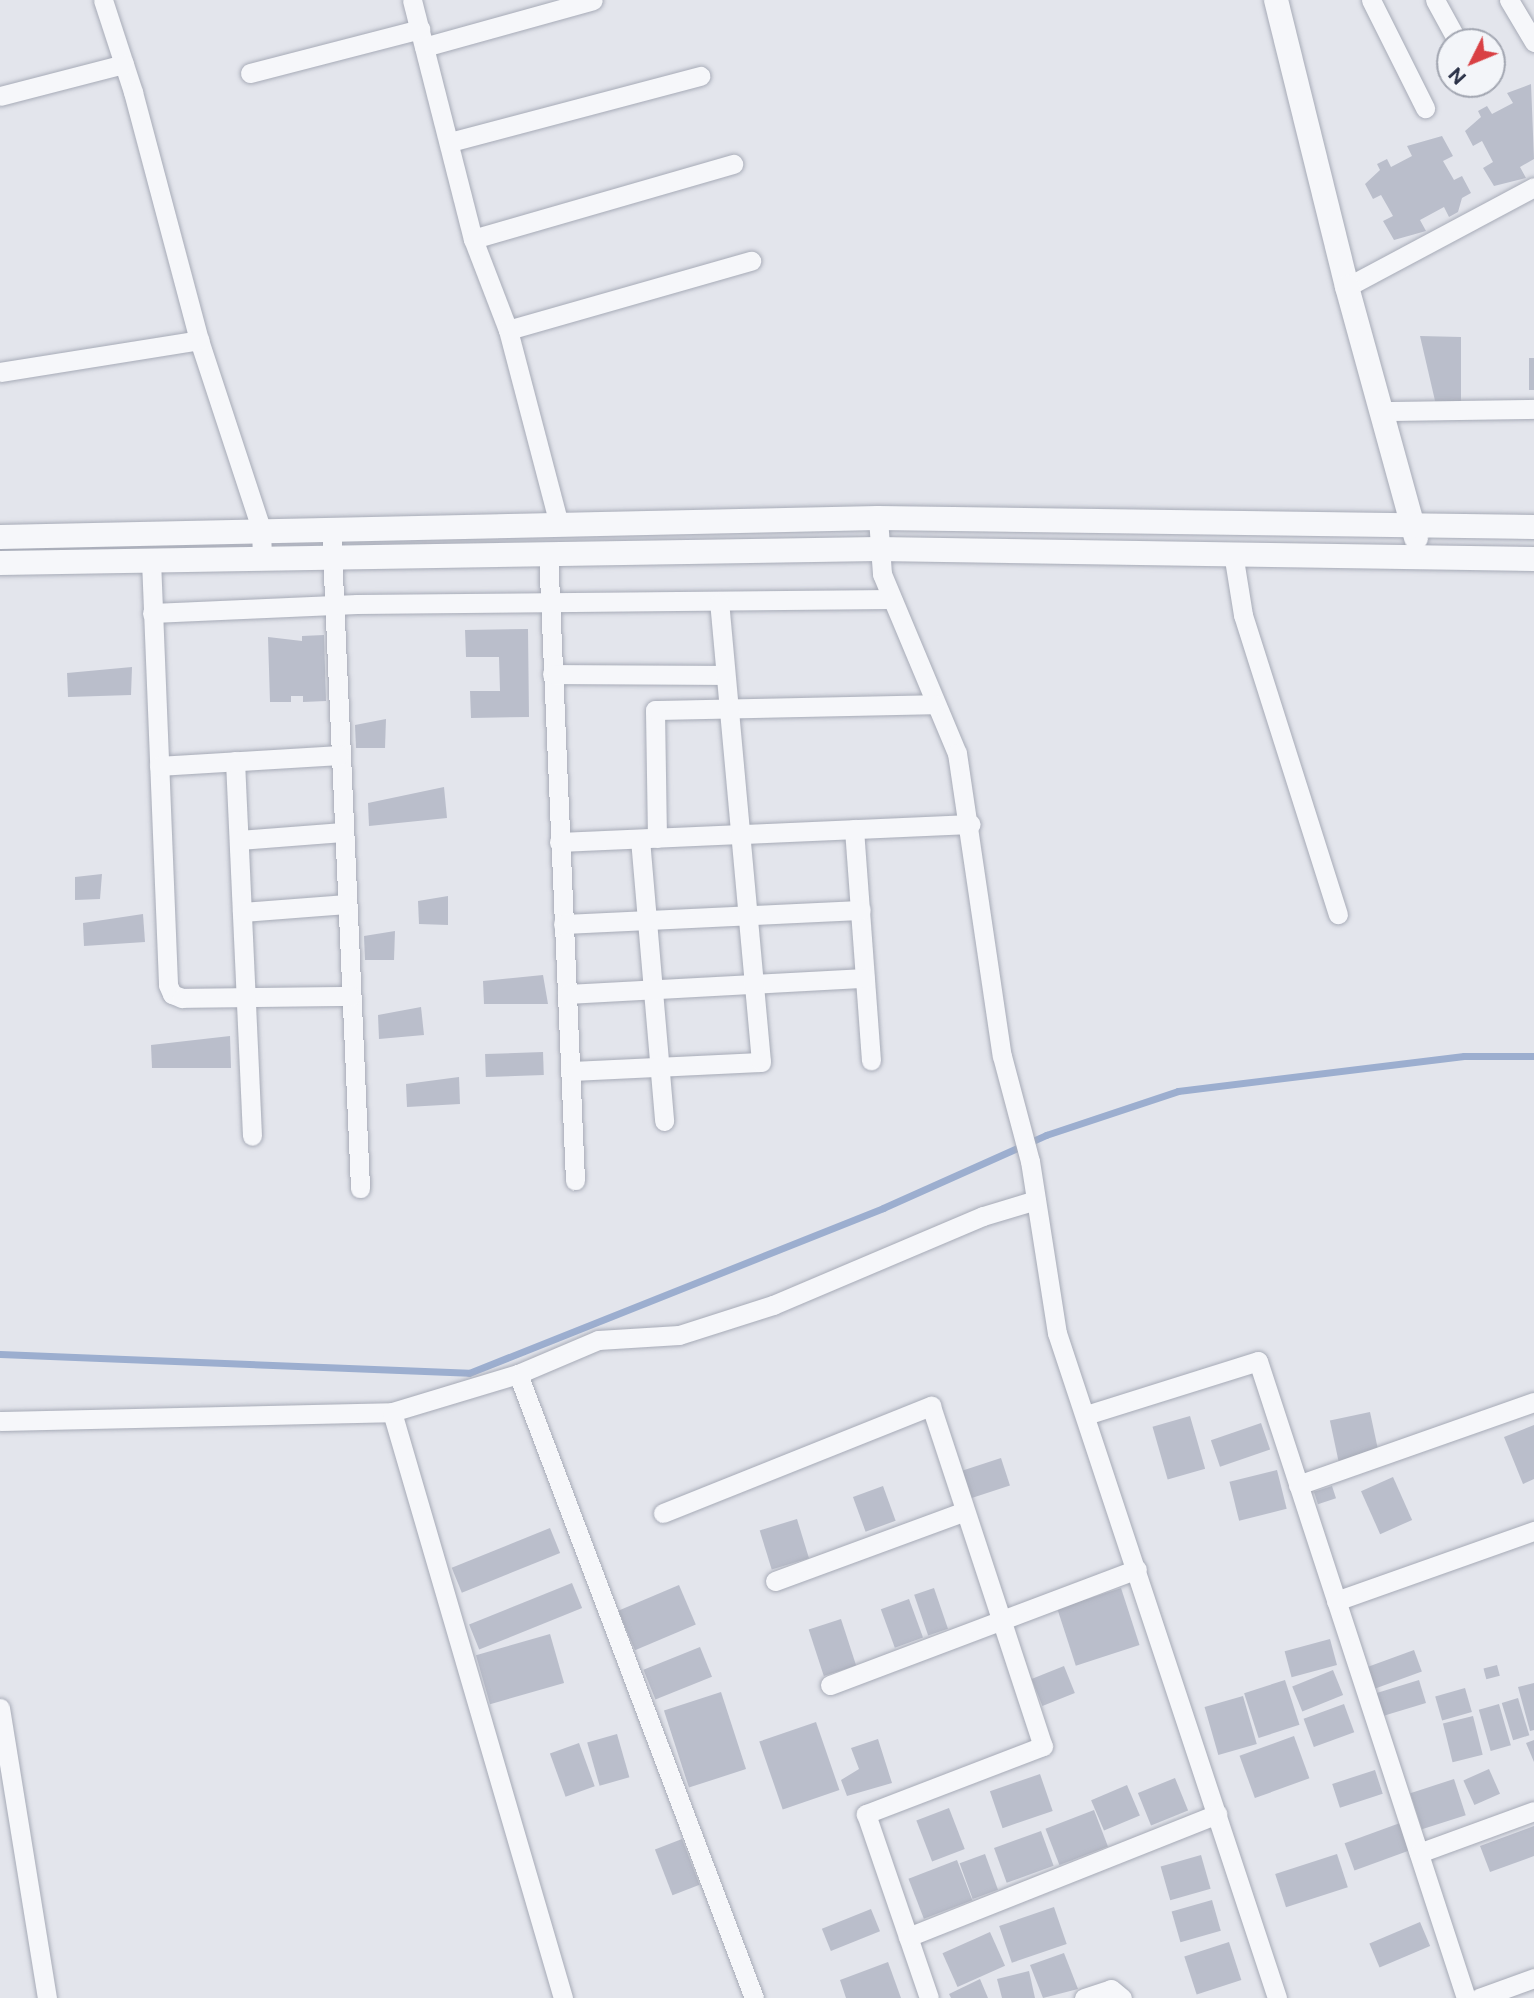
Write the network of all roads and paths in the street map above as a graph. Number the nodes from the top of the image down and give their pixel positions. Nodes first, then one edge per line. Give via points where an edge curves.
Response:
1 (103, 0) edge
2 (412, 0) edge
3 (593, 0) edge
4 (1276, 0) edge
5 (1371, 0) edge
6 (1435, 0) edge
7 (1509, 0) edge
8 (1450, 28) edge
9 (422, 38) junction
10 (1534, 42) edge
11 (124, 64) junction
12 (250, 73) dead end
13 (700, 76) dead end
14 (0, 96) edge
15 (1425, 108) dead end
16 (450, 142) junction
17 (733, 164) dead end
18 (1534, 187) edge
19 (473, 239) junction
20 (751, 261) dead end
21 (1347, 287) junction
22 (508, 330) junction
23 (199, 340) junction
24 (0, 372) edge
25 (1534, 409) edge
26 (1384, 411) junction
27 (878, 517) junction
28 (559, 524) junction
29 (1413, 524) junction
30 (1534, 527) edge
31 (331, 528) junction
32 (261, 529) junction
33 (0, 537) edge
34 (878, 549) junction
35 (548, 552) junction
36 (1233, 553) junction
37 (1419, 556) junction
38 (262, 557) junction
39 (331, 557) junction
40 (1534, 558) edge
41 (151, 560) junction
42 (0, 563) edge
43 (891, 598) junction
44 (550, 603) junction
45 (719, 603) junction
46 (332, 605) junction
47 (152, 613) junction
48 (552, 674) junction
49 (725, 674) junction
50 (935, 704) junction
51 (728, 708) junction
52 (340, 755) junction
53 (235, 761) junction
54 (159, 766) junction
55 (971, 824) junction
56 (854, 829) junction
57 (343, 832) junction
58 (740, 834) junction
59 (648, 838) junction
60 (239, 840) junction
61 (559, 842) junction
62 (346, 904) junction
63 (861, 910) junction
64 (242, 912) junction
65 (1338, 914) dead end
66 (748, 917) junction
67 (647, 920) junction
68 (563, 924) junction
69 (865, 978) junction
70 (754, 987) junction
71 (653, 991) junction
72 (567, 994) junction
73 (351, 996) junction
74 (246, 997) junction
75 (871, 1060) dead end
76 (659, 1067) junction
77 (570, 1071) junction
78 (664, 1121) dead end
79 (252, 1136) dead end
80 (575, 1180) dead end
81 (360, 1188) dead end
82 (1036, 1200) junction
83 (518, 1374) junction
84 (1534, 1402) edge
85 (391, 1412) junction
86 (1086, 1415) junction
87 (0, 1421) edge
88 (1298, 1485) junction
89 (965, 1511) junction
90 (663, 1513) dead end
91 (1534, 1531) edge
92 (1137, 1569) junction
93 (775, 1581) dead end
94 (1336, 1601) junction
95 (1001, 1620) junction
96 (830, 1685) dead end
97 (0, 1708) edge
98 (1534, 1811) edge
99 (1217, 1814) junction
100 (1419, 1853) junction
101 (908, 1937) junction
102 (1534, 1978) edge
103 (47, 1998) edge
104 (563, 1998) edge
105 (754, 1998) edge
106 (929, 1998) edge
107 (1084, 1998) edge
108 (1122, 1998) edge
109 (1277, 1998) edge
110 (1466, 1998) edge
111 (1479, 1998) edge

1 - 11 street
2 - 9 street
3 - 9 street
4 - 21 street
5 - 15 street
6 - 8 street
7 - 10 street
9 - 12 street
9 - 16 street
11 - 14 street
11 - 23 street
13 - 16 street
16 - 19 street
17 - 19 street
18 - 21 street
19 - 22 street
20 - 22 street
21 - 26 street
22 - 28 street
23 - 24 street
23 - 32 street
25 - 26 street
26 - 29 street
27 - 28 street
27 - 29 street
27 - 34 street
28 - 31 street
29 - 30 street
29 - 37 street
31 - 32 street
31 - 39 street
32 - 33 street
32 - 38 street
34 - 35 street
34 - 36 street
34 - 43 street
35 - 39 street
35 - 44 street
36 - 37 street
36 - 65 street via 1243,615
37 - 40 street
38 - 39 street
38 - 41 street
39 - 46 street
41 - 42 street
41 - 47 street
43 - 45 street
43 - 50 street
44 - 45 street
44 - 46 street
44 - 48 street
45 - 49 street
46 - 47 street
46 - 52 street
47 - 54 street
48 - 49 street
48 - 61 street
49 - 51 street
50 - 51 street
50 - 55 street via 957,753
51 - 58 street
51 - 59 street via 655,710
52 - 53 street
52 - 57 street
53 - 54 street
53 - 60 street
54 - 74 street via 168,985 172,994 182,998
55 - 56 street
55 - 82 street via 1005,1076 1030,1161
56 - 58 street
56 - 63 street
57 - 60 street
57 - 62 street
58 - 59 street
58 - 66 street
59 - 61 street
59 - 67 street
60 - 64 street
61 - 68 street
62 - 64 street
62 - 73 street
63 - 66 street
63 - 69 street
64 - 74 street
66 - 67 street
66 - 70 street
67 - 68 street
67 - 71 street
68 - 72 street
69 - 70 street
69 - 75 street
70 - 71 street
70 - 76 street via 761,1062
71 - 72 street
71 - 76 street
72 - 77 street
73 - 74 street
73 - 81 street
74 - 79 street
76 - 77 street
76 - 78 street
77 - 80 street
82 - 83 street via 983,1216 773,1305 679,1335 598,1340
82 - 86 street via 1057,1333
83 - 85 street
83 - 105 street
84 - 88 street
85 - 87 street
85 - 104 street
86 - 88 street via 1258,1361
86 - 92 street
88 - 94 street
89 - 90 street via 931,1406
89 - 93 street
89 - 95 street
91 - 94 street
92 - 95 street
92 - 99 street
94 - 100 street
95 - 96 street
95 - 101 street via 1043,1746 866,1814
97 - 103 street
98 - 100 street
99 - 101 street
99 - 109 street
100 - 110 street
101 - 106 street
102 - 111 street
107 - 108 street via 1111,1989

